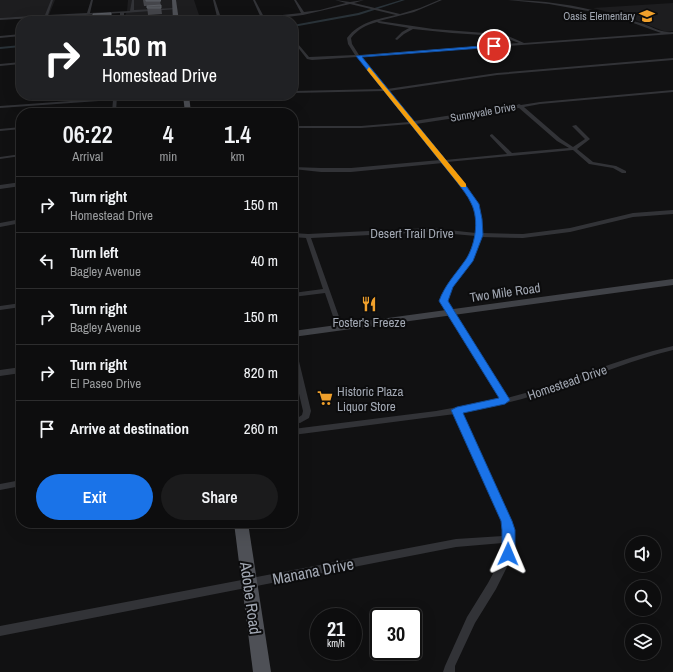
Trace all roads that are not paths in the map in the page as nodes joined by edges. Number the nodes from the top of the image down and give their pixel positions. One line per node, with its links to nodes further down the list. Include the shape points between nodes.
1 (52, 0): 18 (street)
2 (92, 0): 16 (street)
3 (132, 0): 14 (street)
4 (174, 0): 13 (main road)
5 (214, 0): 21 (street)
6 (254, 0): 22 (street)
7 (295, 0): 17 (street)
8 (336, 0): 12 (street)
9 (364, 0): 12 (street)
10 (441, 0): 24 (street)
11 (509, 0): 31 (street, via 595,10)
12 (348, 4): 17 (street); 24 (street)
13 (175, 9): 14 (street); 20 (main road)
14 (132, 11): 15 (street)
15 (122, 12): 16 (street); 19 (street)
16 (88, 14): 18 (street)
17 (304, 14): 23 (street)
18 (46, 16)
19 (122, 16)
20 (176, 16)
21 (219, 16)
22 (262, 16)
23 (288, 16)
24 (400, 16): 27 (street)
25 (16, 18): 26 (street)
26 (0, 19)
27 (377, 22): 28 (street); 37 (street, via 362,27 349,38)
28 (412, 28): 34 (street); 35 (street, via 502,36)
29 (673, 33): 31 (street)
30 (16, 34): 32 (street)
31 (666, 34): 33 (street); 35 (street)
32 (0, 36)
33 (673, 37)
34 (397, 39)
35 (524, 44): 37 (street)
36 (298, 45): 37 (street, via 308,58)
37 (358, 56): 41 (street)
38 (673, 59): 41 (street, via 498,74)
39 (16, 63): 40 (street)
40 (0, 64)
41 (386, 90): 43 (street); 47 (street)
42 (673, 91): 45 (street, Sunnyvale Drive)
43 (298, 92)
44 (84, 100): 46 (street)
45 (519, 105): 47 (street, Sunnyvale Drive); 53 (street)
46 (0, 108)
47 (412, 123): 49 (street, Sunnyvale Drive, via 361,127); 57 (street)
48 (574, 126): 53 (street, via 588,139)
49 (298, 127)
50 (16, 128): 51 (street)
51 (0, 130)
52 (492, 135): 54 (street)
53 (573, 149): 54 (street); 59 (street, via 591,163 614,166)
54 (511, 155): 57 (street)
55 (16, 156): 56 (street)
56 (0, 158)
57 (444, 161): 58 (street, via 341,171); 66 (street, via 469,192 475,204 479,219)
58 (298, 168)
59 (624, 172)
60 (16, 185): 61 (street)
61 (0, 187)
62 (673, 212): 66 (street, Desert Trail Drive, via 611,219 552,233 523,236)
63 (16, 222): 64 (street)
64 (0, 225)
65 (298, 235): 67 (street, Desert Trail Drive)
66 (479, 235): 67 (street, Desert Trail Drive, via 430,230); 73 (street, via 469,261 449,287 444,301)
67 (308, 236): 69 (street)
68 (673, 282): 73 (main road, Two Mile Road)
69 (326, 291): 70 (street); 74 (street)
70 (298, 294)
71 (16, 306): 72 (street)
72 (0, 310)
73 (451, 312): 74 (main road, Two Mile Road); 80 (street)
74 (340, 328): 75 (main road, Two Mile Road)
75 (298, 333)
76 (673, 348): 80 (street, Homestead Drive, via 649,353 527,395)
77 (16, 371): 78 (street)
78 (0, 373)
79 (298, 373): 82 (street, via 307,411 306,416)
80 (505, 400): 81 (street, Homestead Drive)
81 (457, 410): 85 (street, Homestead Drive); 89 (street, via 506,521)
82 (298, 419)
83 (298, 424): 85 (street)
84 (298, 431): 85 (street, Homestead Drive)
85 (302, 431)
86 (16, 484): 87 (street)
87 (0, 486)
88 (242, 528): 90 (main road, Adobe Road)
89 (509, 539): 90 (street, Manana Drive, via 456,543); 93 (street, via 508,554 471,620 450,666)
90 (249, 582): 91 (street, Manana Drive); 92 (main road, Adobe Road)
91 (0, 631)
92 (262, 672)
93 (450, 672)

